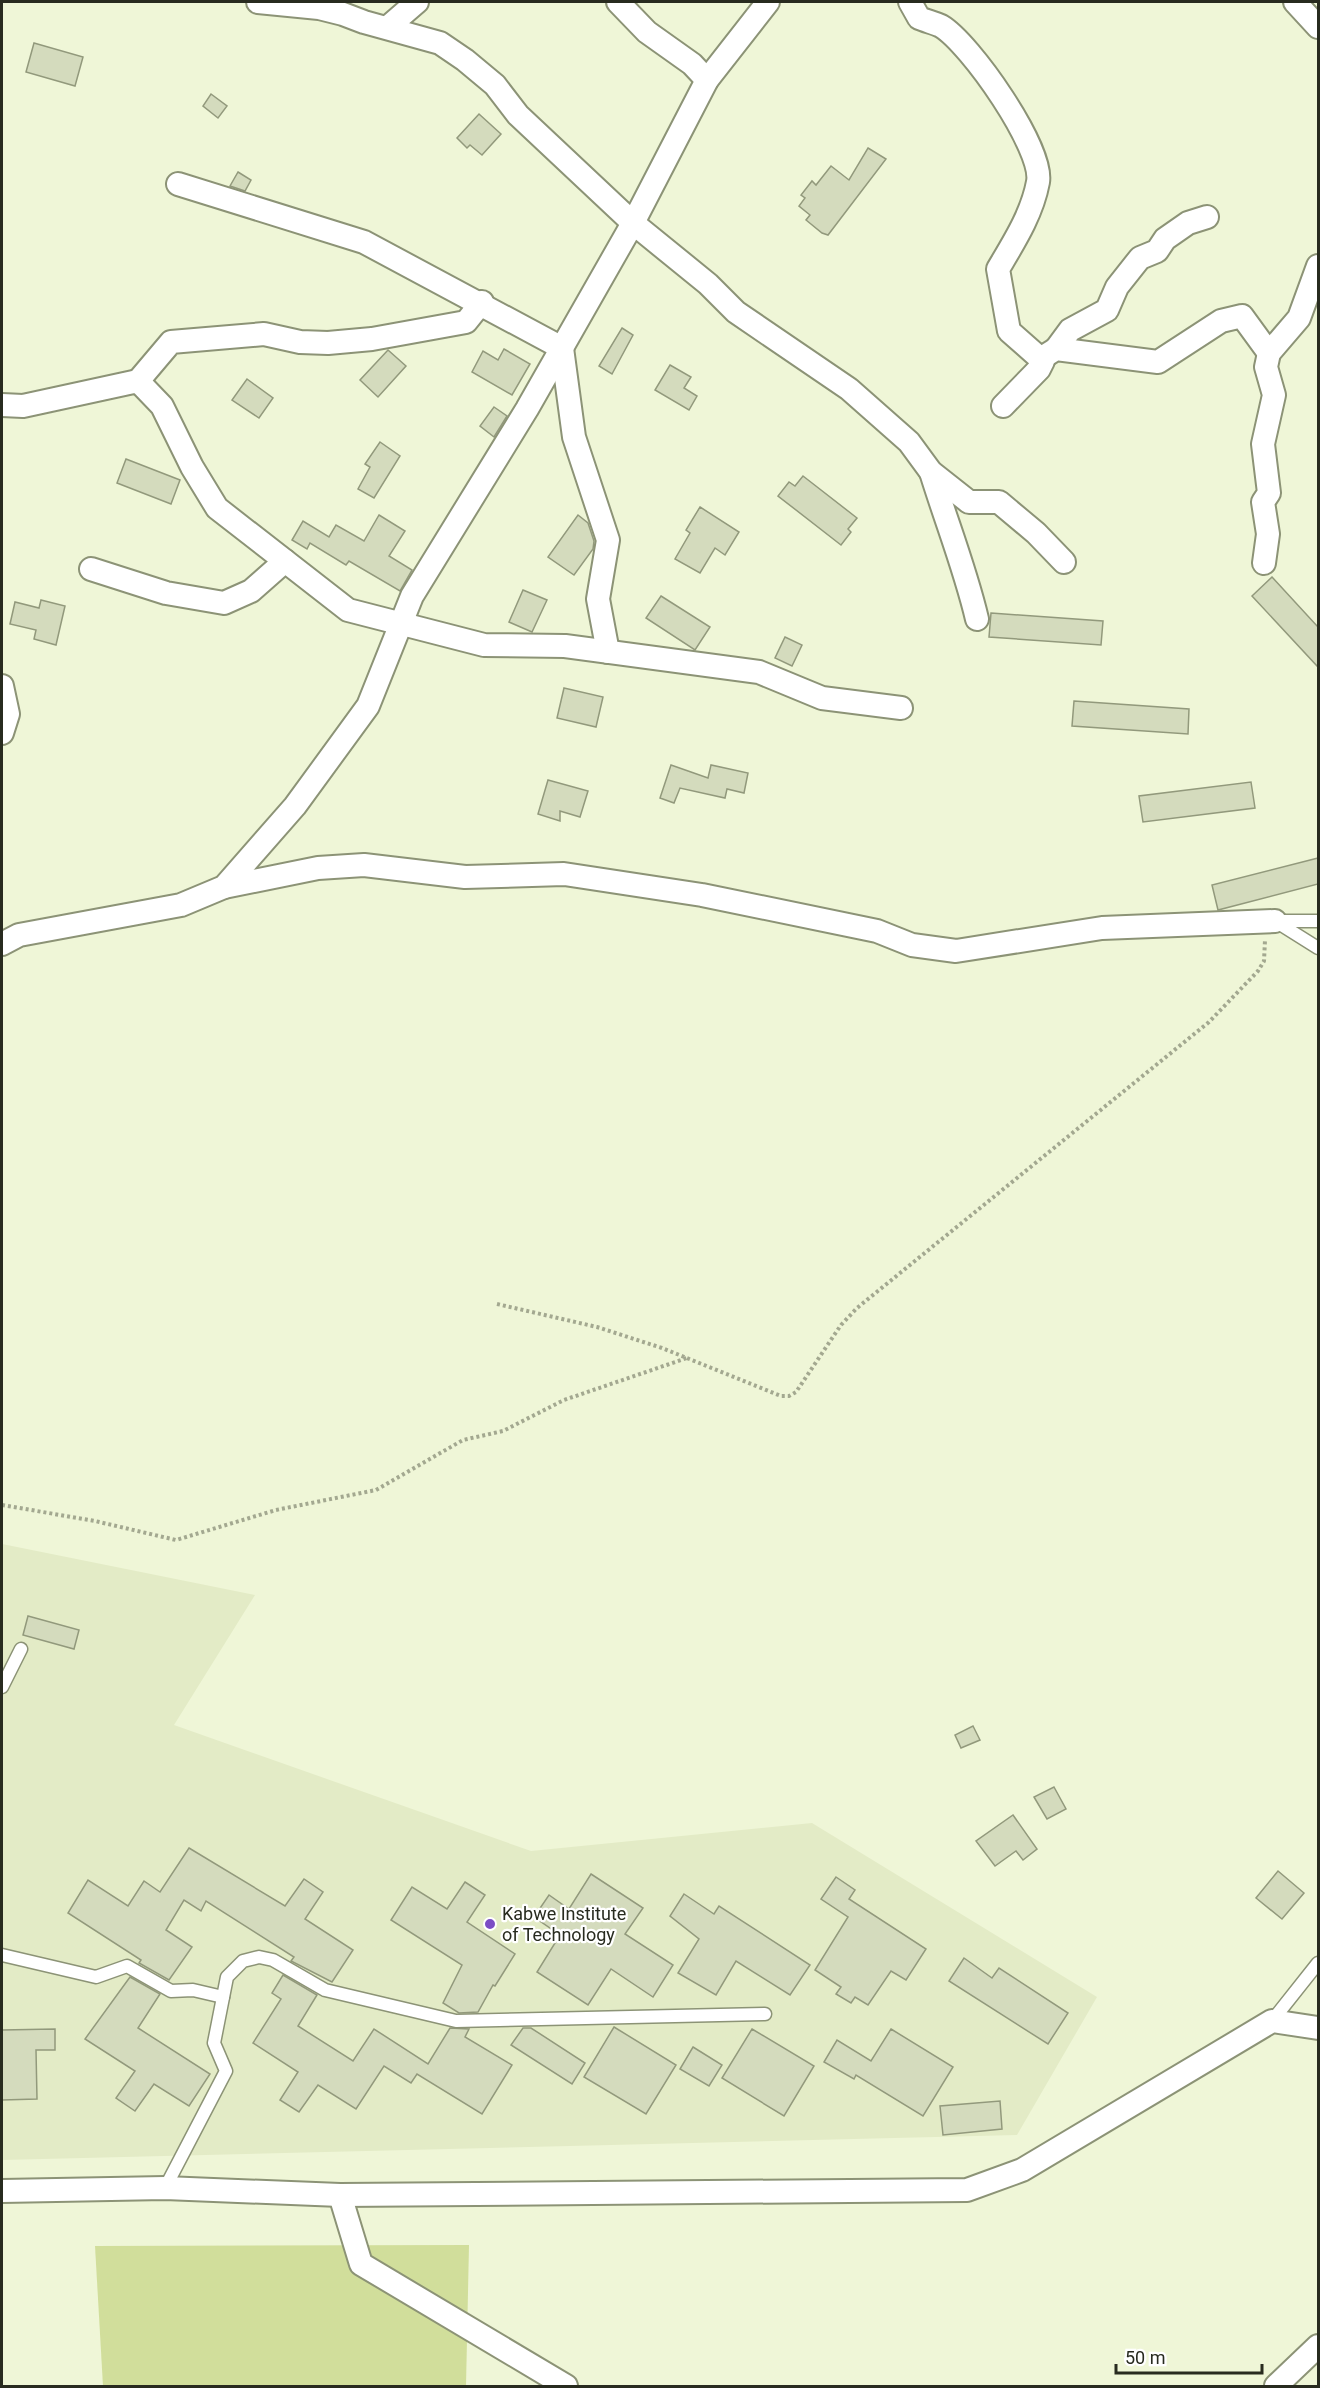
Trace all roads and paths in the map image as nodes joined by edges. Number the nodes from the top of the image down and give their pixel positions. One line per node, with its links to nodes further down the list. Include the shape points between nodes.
1 (258, 2): 7 (street, via 319,8)
2 (417, 2): 7 (street)
3 (618, 2): 9 (street, via 647,32 692,63)
4 (768, 2): 9 (street)
5 (910, 2): 17 (street, via 919,18 941,26 979,67 1003,97 1033,151 1039,180 1024,224 998,269 1009,331)
6 (1295, 2): 8 (street)
7 (388, 27): 12 (street, via 440,43 465,60)
8 (1318, 27)
9 (707, 80): 12 (street)
10 (178, 184): 14 (street, via 364,242)
11 (1207, 217): 17 (street, via 1188,223 1165,239 1157,251 1140,258 1117,287 1107,310 1070,330)
12 (633, 223): 15 (street); 21 (street, via 736,312 849,389 909,442)
13 (1318, 266): 16 (street, via 1299,318)
14 (482, 302): 15 (street); 18 (street, via 466,322 372,339 300,342 264,334 171,342)
15 (562, 348): 27 (street); 28 (street, via 574,437 608,540 598,599)
16 (1269, 353): 17 (street, via 1242,316 1221,321 1158,362); 24 (street, via 1266,367 1274,395 1263,444 1269,493 1263,502 1268,534)
17 (1048, 354): 20 (street, via 1039,369)
18 (138, 381): 19 (street, via 22,406); 22 (street, via 162,406 217,508)
19 (2, 405)
20 (1003, 406)
21 (931, 472): 23 (street, via 969,502 999,502); 26 (street, via 966,572)
22 (285, 561): 25 (street, via 251,591 224,603 166,593); 27 (street, via 348,610)
23 (1064, 562)
24 (1264, 563)
25 (91, 569)
26 (977, 619)
27 (400, 622): 28 (street, via 484,645 565,646); 32 (street, via 368,706 295,806)
28 (608, 652): 30 (street, via 759,672 822,698)
29 (2, 686): 31 (street, via 8,714)
30 (902, 708)
31 (2, 733)
32 (224, 887): 34 (street, via 318,867 364,865 465,877 564,874 702,895 877,931 912,945 956,951 1102,928); 35 (street, via 180,905 19,935)
33 (1315, 919): 34 (lane)
34 (1270, 922): 36 (lane); 38 (path, via 1264,961 1209,1022 857,1308 841,1324 795,1392 781,1396)
35 (2, 944)
36 (1318, 948)
37 (497, 1304): 38 (path, via 597,1327)
38 (687, 1358): 39 (path, via 564,1400 503,1431 463,1440 376,1490 276,1510 176,1540)
39 (2, 1505)
40 (21, 1649): 41 (lane)
41 (2, 1687)
42 (2, 1955): 44 (lane, via 96,1977 127,1966 171,1991 193,1990)
43 (1318, 1963): 46 (lane)
44 (223, 1997): 45 (lane, via 227,1977 243,1961 259,1957 273,1960 325,1990 456,2021); 48 (lane, via 214,2043 226,2071)
45 (765, 2014)
46 (1272, 2020): 47 (street); 50 (street, via 1022,2170 967,2190)
47 (1318, 2028)
48 (165, 2188): 49 (street); 50 (street)
49 (2, 2191)
50 (340, 2195): 52 (street, via 361,2264)
51 (1318, 2346): 53 (street)
52 (566, 2386)
53 (1276, 2386)

